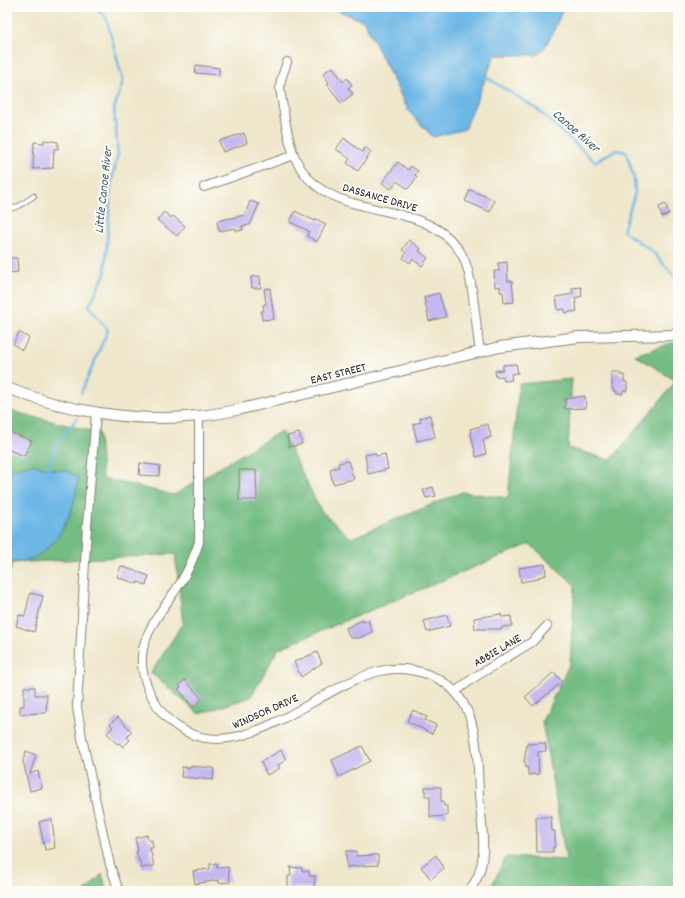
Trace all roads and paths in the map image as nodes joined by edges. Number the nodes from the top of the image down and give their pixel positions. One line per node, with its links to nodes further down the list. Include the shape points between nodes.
1 (287, 62): 2 (street, DASSANCE DRIVE, via 280,90)
2 (294, 155): 3 (street); 7 (street, DASSANCE DRIVE, via 307,176 327,192 348,202 425,222 452,241 468,268)
3 (204, 187)
4 (34, 196): 5 (lane)
5 (7, 210)
6 (678, 335): 7 (street, EAST STREET, via 579,337 535,341)
7 (480, 351): 10 (street, EAST STREET, via 241,410)
8 (7, 388): 9 (street, EAST STREET)
9 (96, 413): 10 (street, EAST STREET, via 145,418); 13 (street, via 77,707 110,865)
10 (199, 416): 12 (street, WINDSOR DRIVE, via 199,542 188,570 150,630 142,655 152,697 166,716 175,725 195,737 227,739 263,727 379,671 400,668 436,677)
11 (547, 626): 12 (street, ABBIE LANE, via 532,642 475,676)
12 (456, 692): 14 (street, WINDSOR DRIVE, via 463,701 473,727 483,838 480,871)
13 (119, 891)
14 (468, 891)

